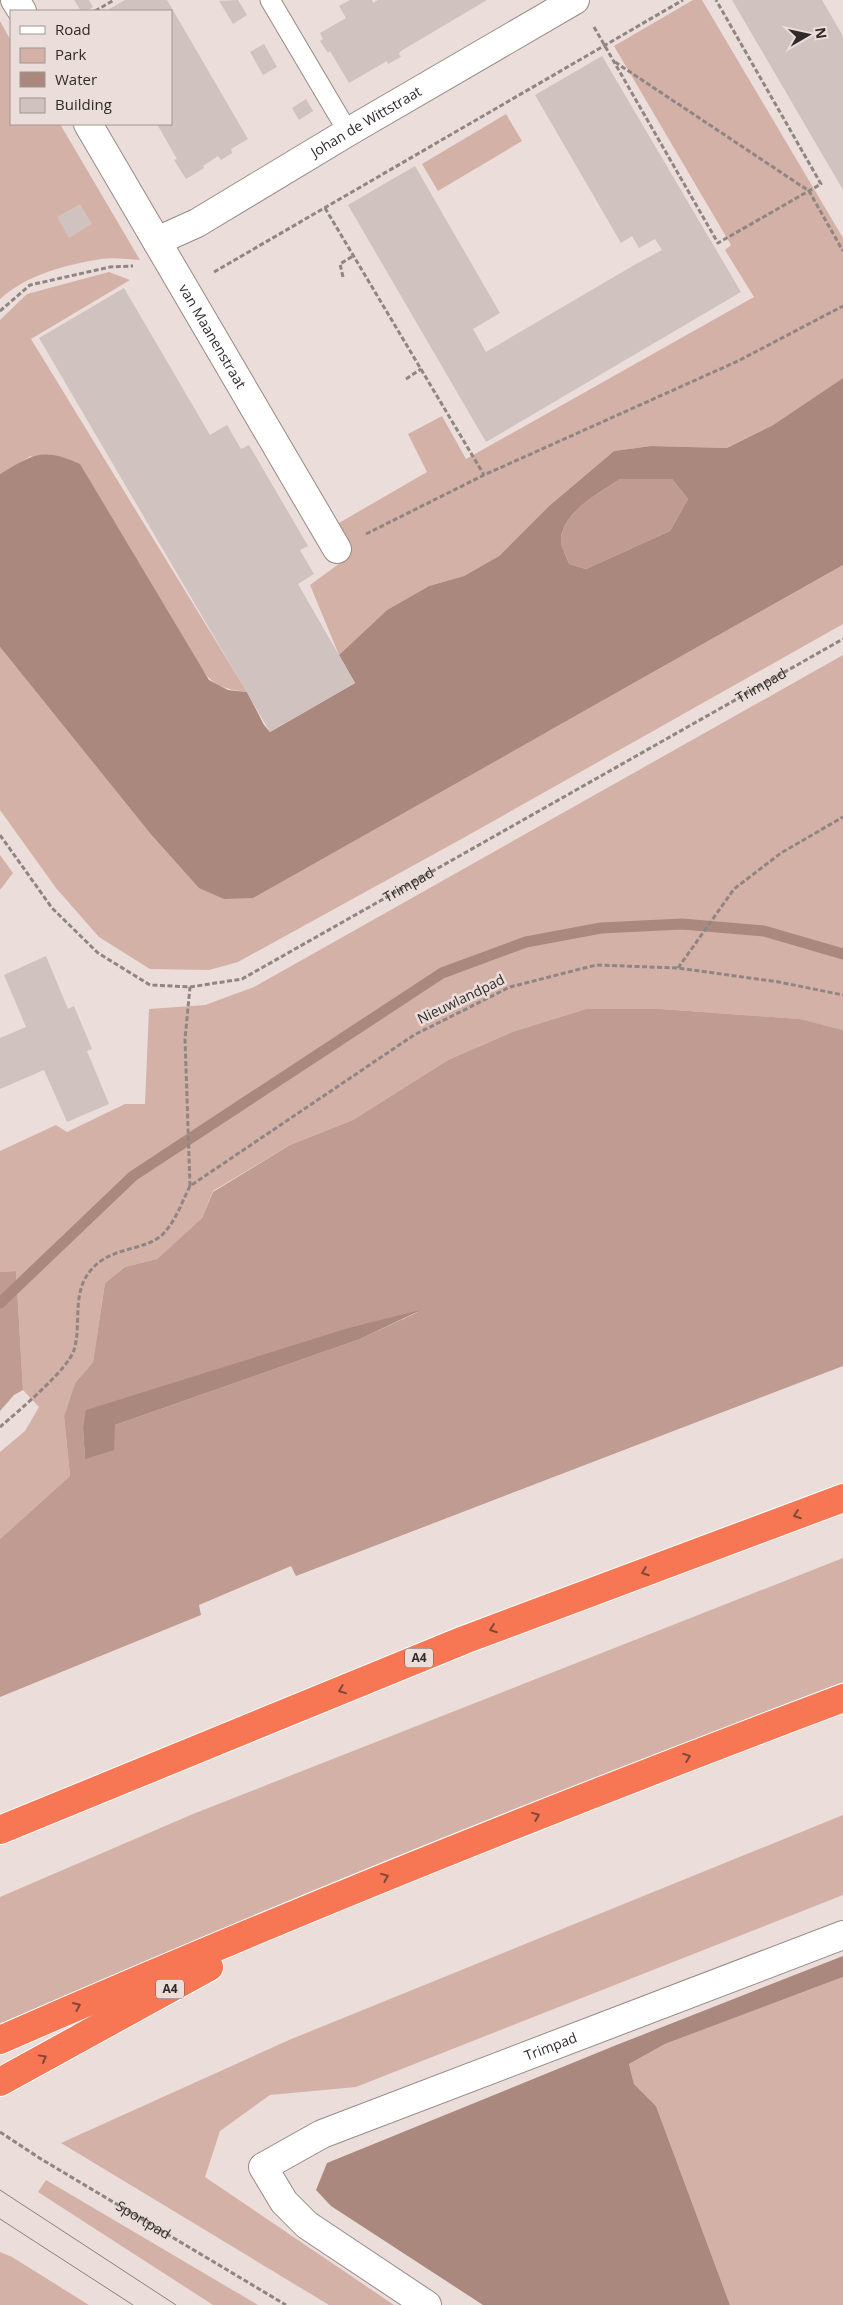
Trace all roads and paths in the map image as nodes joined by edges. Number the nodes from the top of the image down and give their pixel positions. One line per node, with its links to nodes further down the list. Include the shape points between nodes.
1 (114, 0): 6 (path)
2 (270, 0): 11 (lane)
3 (575, 0): 11 (street, Johan de Wittstraat)
4 (683, 0): 8 (path)
5 (716, 0): 12 (path, via 821,184)
6 (97, 10)
7 (592, 22): 8 (path)
8 (605, 44): 9 (path); 13 (path)
9 (615, 62): 12 (path); 12 (path, via 718,243)
10 (89, 125): 14 (street, van Maanenstraat)
11 (348, 132): 14 (street, Johan de Wittstraat, via 197,223)
12 (809, 191): 15 (path)
13 (325, 208): 16 (path); 18 (path)
14 (157, 241): 18 (street, van Maanenstraat); 20 (path, via 146,266 110,267 30,285)
15 (843, 251)
16 (354, 256): 17 (path, via 340,264); 21 (path)
17 (343, 277)
18 (185, 289): 24 (street, van Maanenstraat)
19 (843, 306): 23 (path, via 738,361)
20 (0, 311)
21 (421, 369): 22 (path); 23 (path)
22 (406, 379)
23 (484, 475): 24 (path)
24 (337, 549)
25 (843, 639): 29 (path, Trimpad, via 242,979)
26 (843, 817): 28 (path, via 781,853 734,889)
27 (0, 835): 29 (path, Trimpad, via 52,908 98,953 150,985)
28 (678, 968): 30 (path, Nieuwlandpad); 31 (path, Nieuwlandpad, via 596,965 510,987 414,1035)
29 (190, 987): 31 (path, via 185,1040)
30 (843, 995)
31 (190, 1186): 32 (path, via 163,1234 110,1254 89,1272 79,1292 74,1350 67,1364)
32 (0, 1427)
33 (843, 1498): 35 (highway, A4, one-way to 35, via 464,1640)
34 (843, 1698): 36 (highway, A4, one-way to 34, via 634,1777)
35 (0, 1830)
36 (340, 1895): 38 (highway, A4, one-way to 36); 39 (highway, A4, one-way to 36)
37 (843, 1935): 42 (street, Trimpad, via 322,2134 263,2167 284,2202 307,2225)
38 (0, 2040)
39 (0, 2082)
40 (0, 2132): 41 (path, Sportpad)
41 (286, 2305)
42 (427, 2305)

